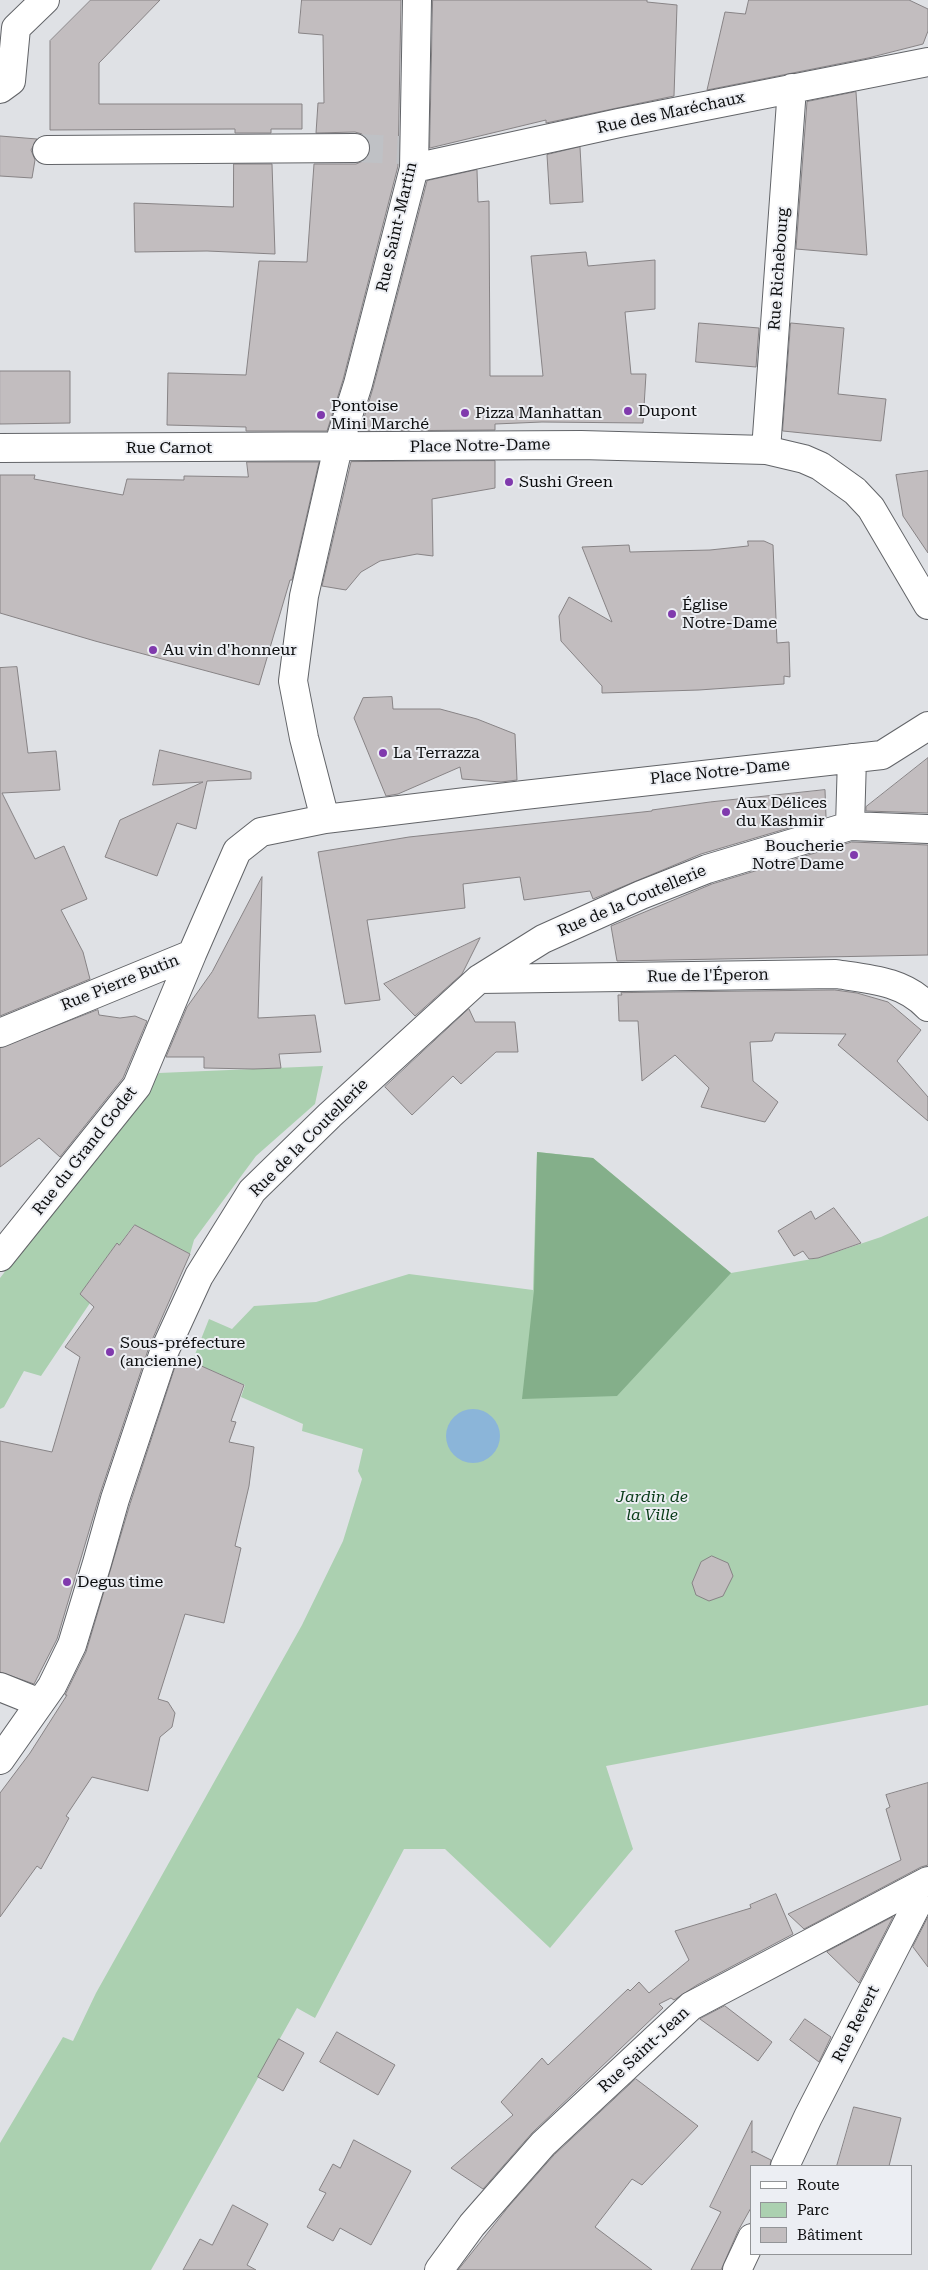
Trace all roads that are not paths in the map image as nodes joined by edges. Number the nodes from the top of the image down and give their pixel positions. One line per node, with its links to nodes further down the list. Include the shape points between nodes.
1 (45, 0): 5 (street, via 16,28 11,81)
2 (417, 0): 8 (street, Rue Saint-Martin)
3 (928, 62): 4 (street, Rue des Maréchaux)
4 (792, 88): 8 (street, Rue des Maréchaux, via 618,123); 11 (street, Rue Richebourg)
5 (0, 89)
6 (355, 148): 7 (street)
7 (47, 150)
8 (410, 156): 9 (street, Rue Saint-Martin, via 358,384)
9 (338, 447): 10 (street, Rue Carnot); 11 (street, Place Notre-Dame, via 581,445); 15 (street, via 304,596 293,681)
10 (0, 448)
11 (766, 450): 12 (street, Place Notre-Dame, via 820,466 855,491 871,508)
12 (928, 605)
13 (928, 726): 14 (street, Place Notre-Dame, via 882,755)
14 (852, 758): 15 (street, Place Notre-Dame); 16 (street)
15 (325, 819): 18 (street, Place Notre-Dame, via 262,832)
16 (850, 826): 17 (street, Rue de la Coutellerie); 20 (street, Rue de la Coutellerie, via 707,869 641,895 543,939)
17 (928, 829)
18 (237, 851): 19 (street, Rue Pierre Butin)
19 (192, 954): 22 (street, Rue Pierre Butin); 23 (street, Rue du Grand Godet, via 137,1086)
20 (479, 979): 21 (street, Rue de l'Éperon, via 836,974 904,988); 25 (street, Rue de la Coutellerie, via 252,1191 199,1276 161,1361 115,1499 72,1645)
21 (928, 1007)
22 (0, 1032)
23 (0, 1257)
24 (0, 1687): 25 (street)
25 (40, 1703): 26 (street, Rue de la Coutellerie)
26 (0, 1760)
27 (928, 1882): 28 (street, Rue Revert); 30 (street, Rue Saint-Jean, via 691,2006 543,2144 472,2225)
28 (785, 2165)
29 (750, 2242): 31 (street)
30 (438, 2270)
31 (737, 2270)

